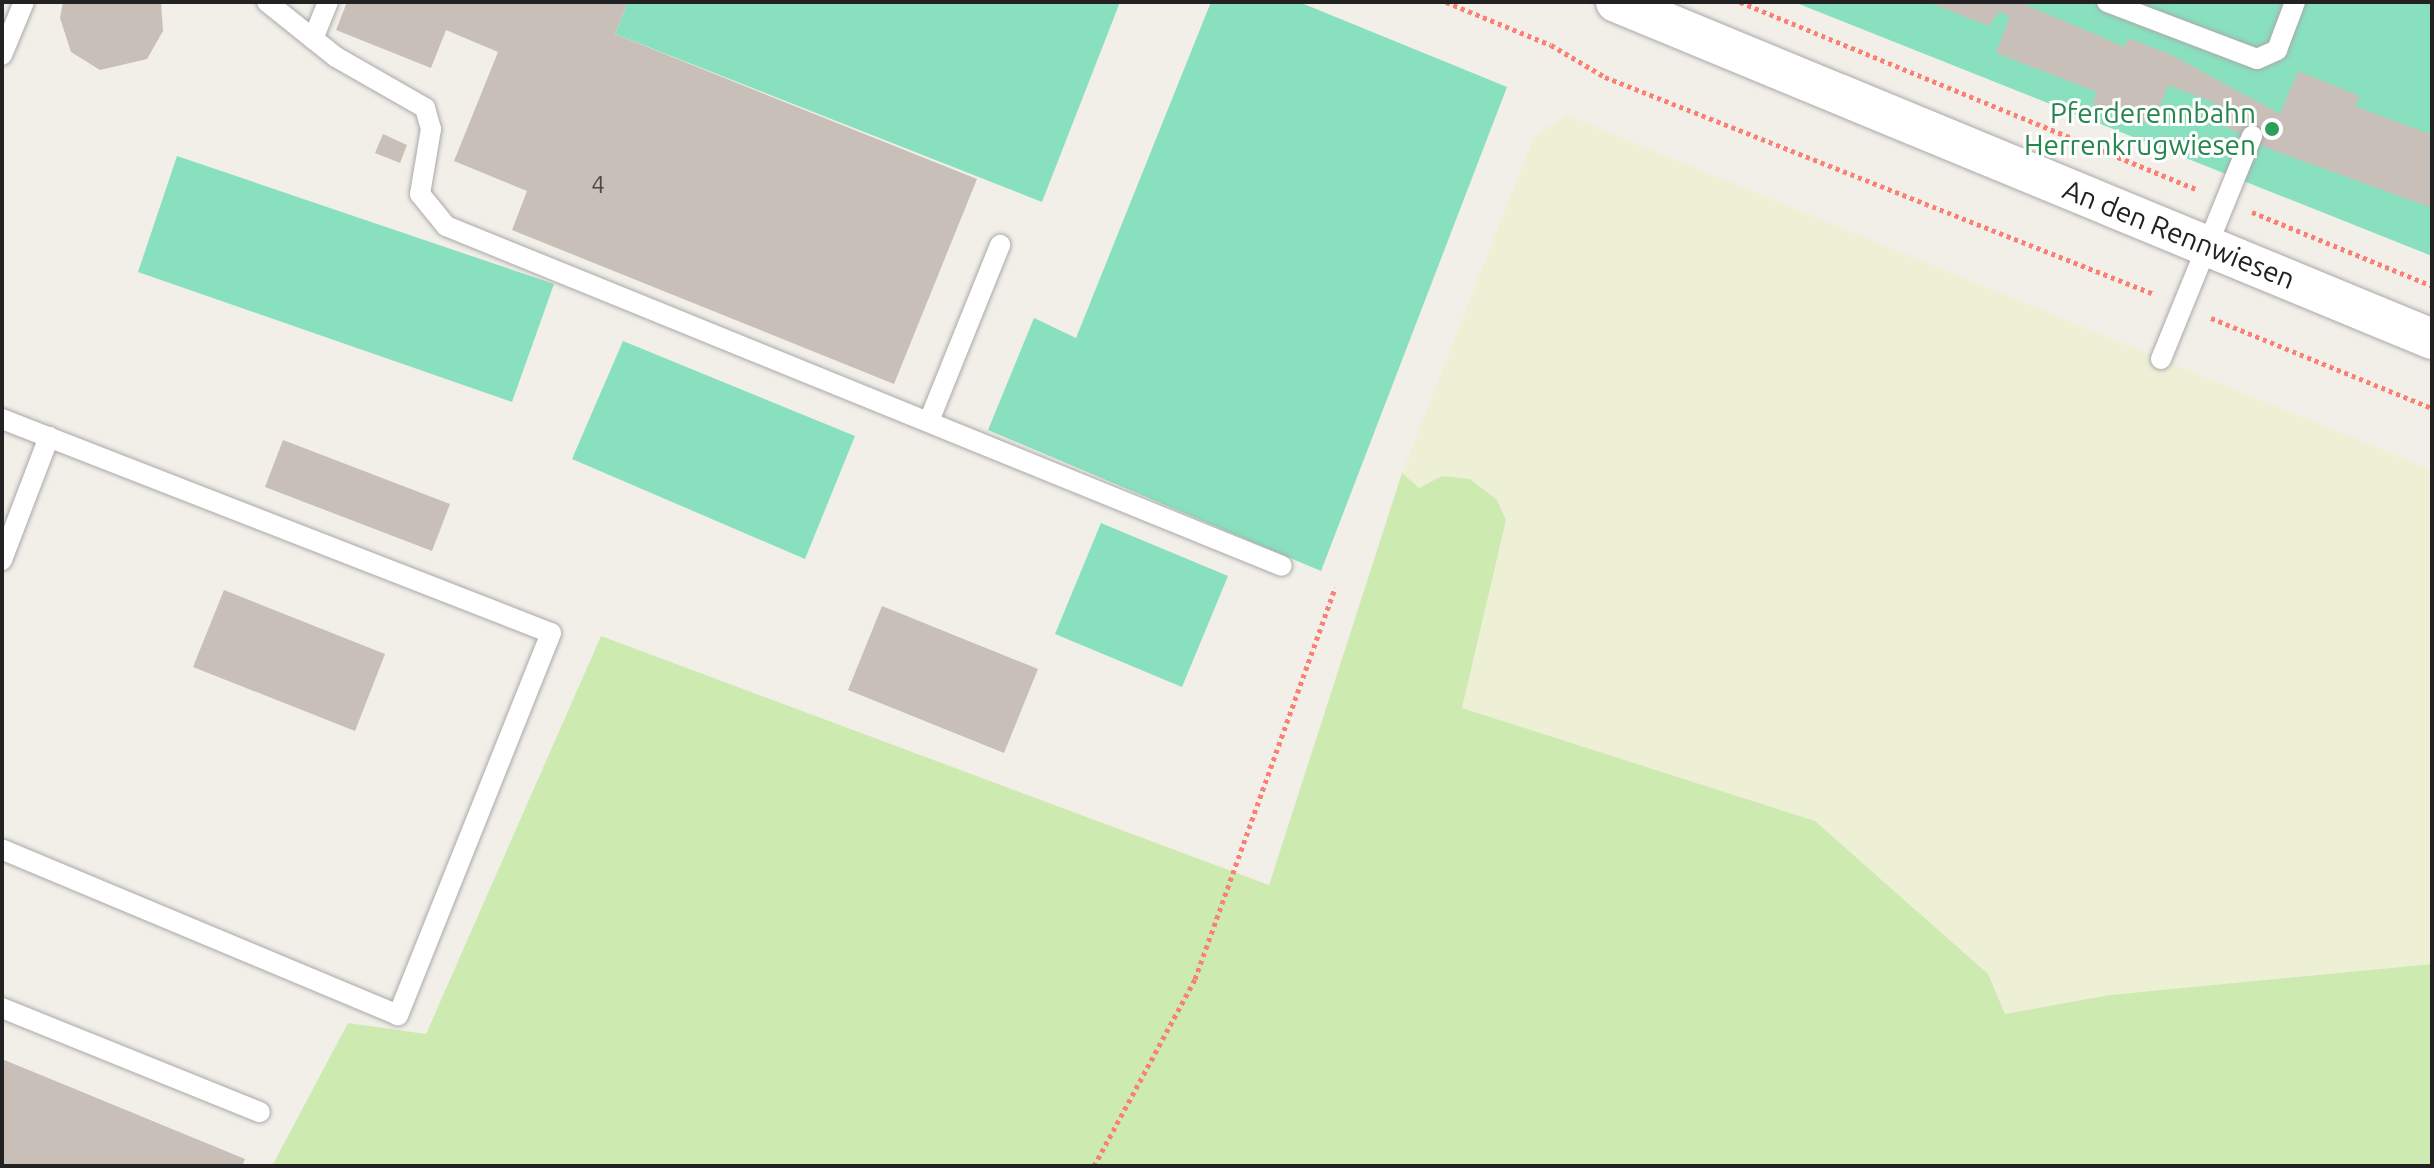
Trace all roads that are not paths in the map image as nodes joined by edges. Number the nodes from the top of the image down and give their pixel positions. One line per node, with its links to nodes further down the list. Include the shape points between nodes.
1 (24, 2): 8 (lane)
2 (267, 2): 7 (lane)
3 (328, 2): 7 (lane)
4 (1616, 2): 11 (street, An den Rennwiesen)
5 (2107, 2): 6 (lane, via 2257,59 2277,50)
6 (2295, 2)
7 (313, 39): 15 (lane, via 425,108 431,129 420,194 446,226)
8 (2, 55)
9 (2252, 136): 11 (lane)
10 (1000, 245): 15 (lane)
11 (2209, 247): 12 (street, An den Rennwiesen); 13 (lane)
12 (2432, 339)
13 (2161, 359)
14 (2, 419): 16 (lane)
15 (929, 421): 18 (lane)
16 (49, 437): 17 (lane); 19 (lane, via 551,633 398,1015)
17 (2, 560)
18 (1282, 566)
19 (2, 849)
20 (2, 1008): 21 (lane)
21 (260, 1112)

